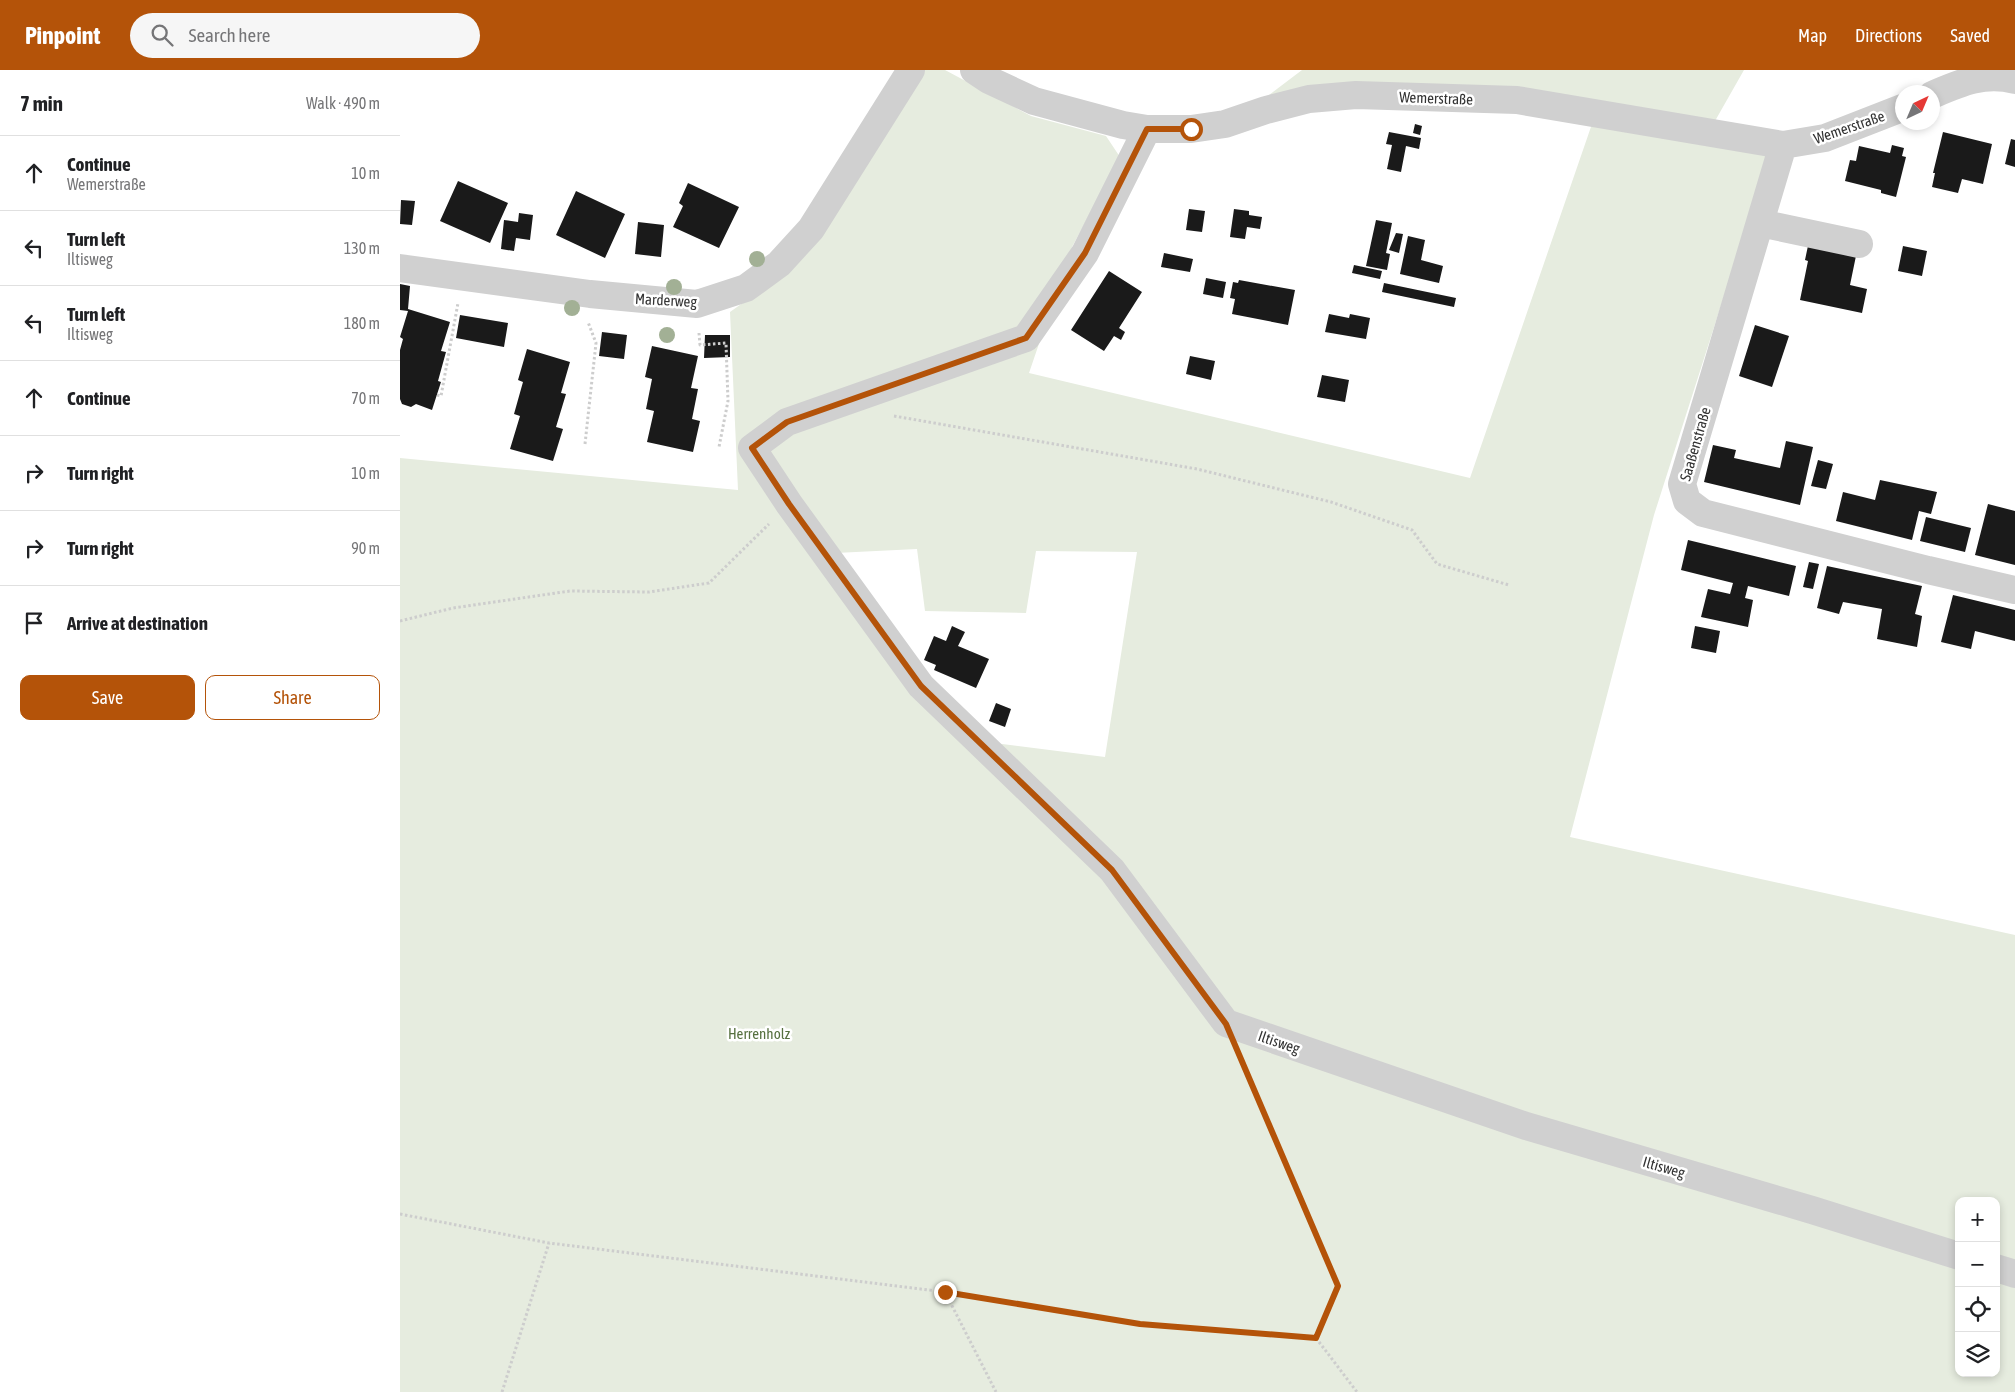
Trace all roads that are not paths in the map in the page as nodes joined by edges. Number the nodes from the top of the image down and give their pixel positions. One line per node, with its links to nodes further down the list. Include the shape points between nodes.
1 (911, 70): 10 (street, Marderweg, via 811,229 778,264 746,288 697,304 590,294)
2 (974, 70): 6 (street, Wemerstraße, via 1034,101 1123,126)
3 (2015, 80): 4 (street, via 2003,77 1969,79)
4 (1940, 92)
5 (1895, 111): 7 (street, Wemerstraße, via 1825,138)
6 (1147, 129): 7 (street, Wemerstraße, via 1191,129 1225,124 1308,99 1356,96 1517,100); 12 (street, Iltisweg, via 1085,253 1026,338 787,422 752,448 789,504 921,686 1112,870 1226,1024 1526,1126)
7 (1783, 145): 8 (street, Saaßenstraße)
8 (1760, 223): 9 (street); 11 (street, Saaßenstraße, via 1682,484 1687,501 1703,513)
9 (1859, 244)
10 (400, 268)
11 (2015, 590)
12 (1955, 1255)
13 (2000, 1269): 14 (street)
14 (2015, 1274)

